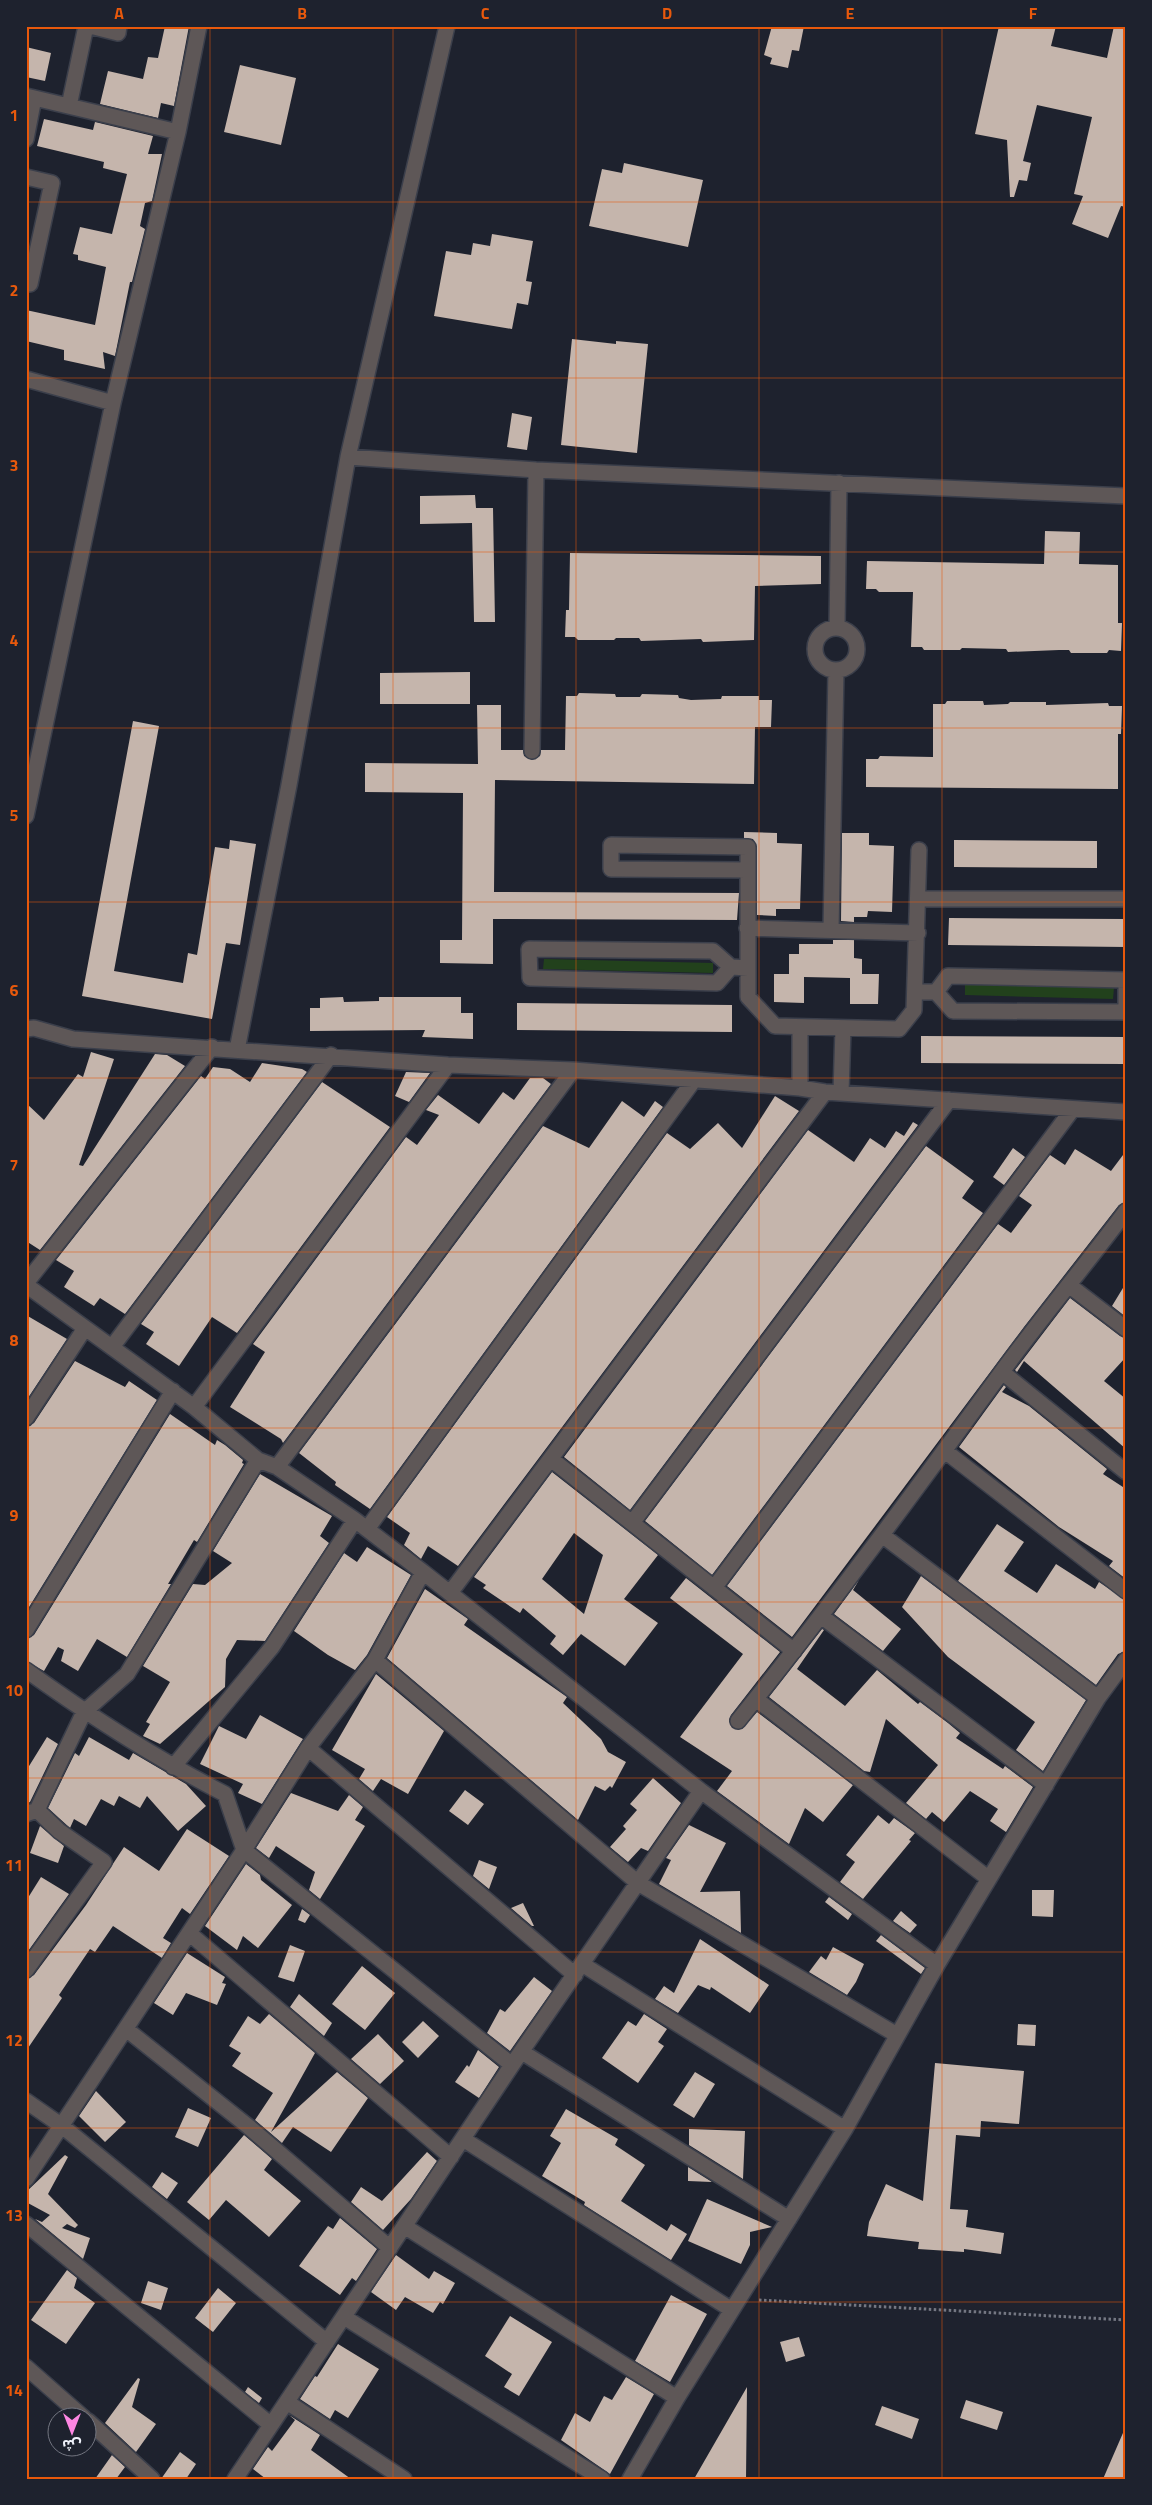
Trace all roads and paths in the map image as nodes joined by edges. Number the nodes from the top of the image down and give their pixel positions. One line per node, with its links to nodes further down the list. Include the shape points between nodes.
1 (88, 26): 2 (street, via 118,33); 6 (street)
2 (119, 26)
3 (199, 26): 7 (street)
4 (447, 26): 13 (street)
5 (30, 97): 6 (street); 8 (street)
6 (69, 106): 7 (street)
7 (178, 132): 12 (street)
8 (26, 139)
9 (26, 177): 10 (street, via 52,183 30,284)
10 (26, 284)
11 (26, 379): 12 (street)
12 (113, 403): 20 (street)
13 (348, 458): 14 (street); 36 (street)
14 (536, 470): 15 (street); 19 (street)
15 (839, 483): 16 (street); 17 (street)
16 (1126, 496)
17 (837, 628): 18 (street, via 854,637 858,650 854,662); 18 (street, via 820,635 815,653 827,668)
18 (836, 670): 26 (street)
19 (532, 751)
20 (26, 816)
21 (919, 850): 23 (street)
22 (748, 870): 22 (street, via 612,868 611,845 748,847); 25 (street)
23 (918, 898): 24 (street); 27 (street)
24 (1126, 899)
25 (747, 928): 26 (street); 29 (street)
26 (831, 930): 27 (street)
27 (918, 933): 30 (street)
28 (731, 968): 28 (street, via 717,983 530,978 529,949 713,951); 29 (street)
29 (748, 968): 32 (street, via 748,997 775,1026)
30 (915, 992): 31 (street); 33 (street, via 914,1010 898,1029)
31 (936, 992): 31 (street, via 953,1011 1126,1012 1126,980 948,976)
32 (800, 1027): 33 (street); 41 (street)
33 (843, 1028): 43 (street)
34 (29, 1032): 35 (street)
35 (212, 1047): 36 (street); 48 (street)
36 (238, 1050): 37 (street)
37 (331, 1055): 38 (street); 52 (street)
38 (448, 1064): 39 (street); 55 (street)
39 (573, 1070): 40 (street); 60 (street)
40 (694, 1080): 41 (street); 63 (street)
41 (800, 1088): 42 (street)
42 (825, 1092): 43 (street); 58 (street)
43 (841, 1093): 44 (street)
44 (949, 1100): 45 (street); 62 (street)
45 (1072, 1110): 46 (street); 66 (street)
46 (1126, 1112)
47 (1126, 1211): 49 (street)
48 (26, 1284): 50 (street)
49 (1070, 1286): 51 (street); 53 (street)
50 (85, 1328): 52 (street); 56 (street)
51 (1126, 1329)
52 (112, 1347): 54 (street)
53 (1002, 1372): 57 (street); 61 (street)
54 (173, 1391): 55 (street); 70 (street)
55 (194, 1407): 59 (street)
56 (26, 1418)
57 (945, 1452): 64 (street); 67 (street)
58 (551, 1459): 62 (street); 68 (street)
59 (258, 1460): 60 (street); 77 (street, via 127,1674)
60 (277, 1467): 63 (street)
61 (1126, 1472)
62 (632, 1523): 66 (street)
63 (361, 1524): 65 (street); 80 (street, via 272,1647)
64 (882, 1535): 69 (street); 75 (street)
65 (423, 1572): 68 (street); 72 (street)
66 (714, 1588): 71 (street)
67 (1126, 1591)
68 (450, 1593): 82 (street)
69 (821, 1616): 71 (street); 81 (street)
70 (26, 1630)
71 (794, 1651): 76 (street)
72 (375, 1660): 79 (street); 86 (street)
73 (1126, 1660): 75 (street)
74 (26, 1670): 77 (street)
75 (1098, 1698): 81 (street)
76 (756, 1699): 78 (street); 85 (street)
77 (84, 1712): 80 (street); 83 (street)
78 (738, 1721)
79 (308, 1748): 84 (street); 90 (street)
80 (174, 1767): 84 (street, via 225,1794)
81 (1046, 1785): 85 (street)
82 (701, 1791): 86 (street); 88 (street)
83 (32, 1812): 89 (street, via 104,1862)
84 (244, 1850): 87 (street); 94 (street)
85 (989, 1879): 88 (street)
86 (638, 1884): 90 (street); 92 (street)
87 (189, 1933): 91 (street); 99 (street)
88 (937, 1965): 92 (street)
89 (26, 1970)
90 (578, 1970): 93 (street); 97 (street)
91 (126, 2029): 96 (street); 104 (street)
92 (897, 2035): 97 (street)
93 (522, 2052): 94 (street); 101 (street)
94 (512, 2065): 98 (street)
95 (26, 2101): 96 (street)
96 (62, 2126): 100 (street); 108 (street)
97 (845, 2129): 101 (street)
98 (463, 2139): 99 (street); 105 (street)
99 (451, 2157): 103 (street)
100 (26, 2179)
101 (789, 2219): 105 (street)
102 (26, 2224): 113 (street)
103 (404, 2226): 104 (street); 110 (street)
104 (390, 2248): 106 (street)
105 (736, 2304): 107 (path); 110 (street)
106 (344, 2317): 108 (street); 118 (street)
107 (1126, 2320)
108 (327, 2342): 111 (street)
109 (26, 2367): 112 (street)
110 (677, 2398): 119 (street)
111 (287, 2402): 113 (street); 117 (street)
112 (73, 2408)
113 (271, 2425): 116 (street)
114 (98, 2430): 115 (street)
115 (152, 2479)
116 (236, 2479)
117 (404, 2479)
118 (602, 2479)
119 (630, 2479)

